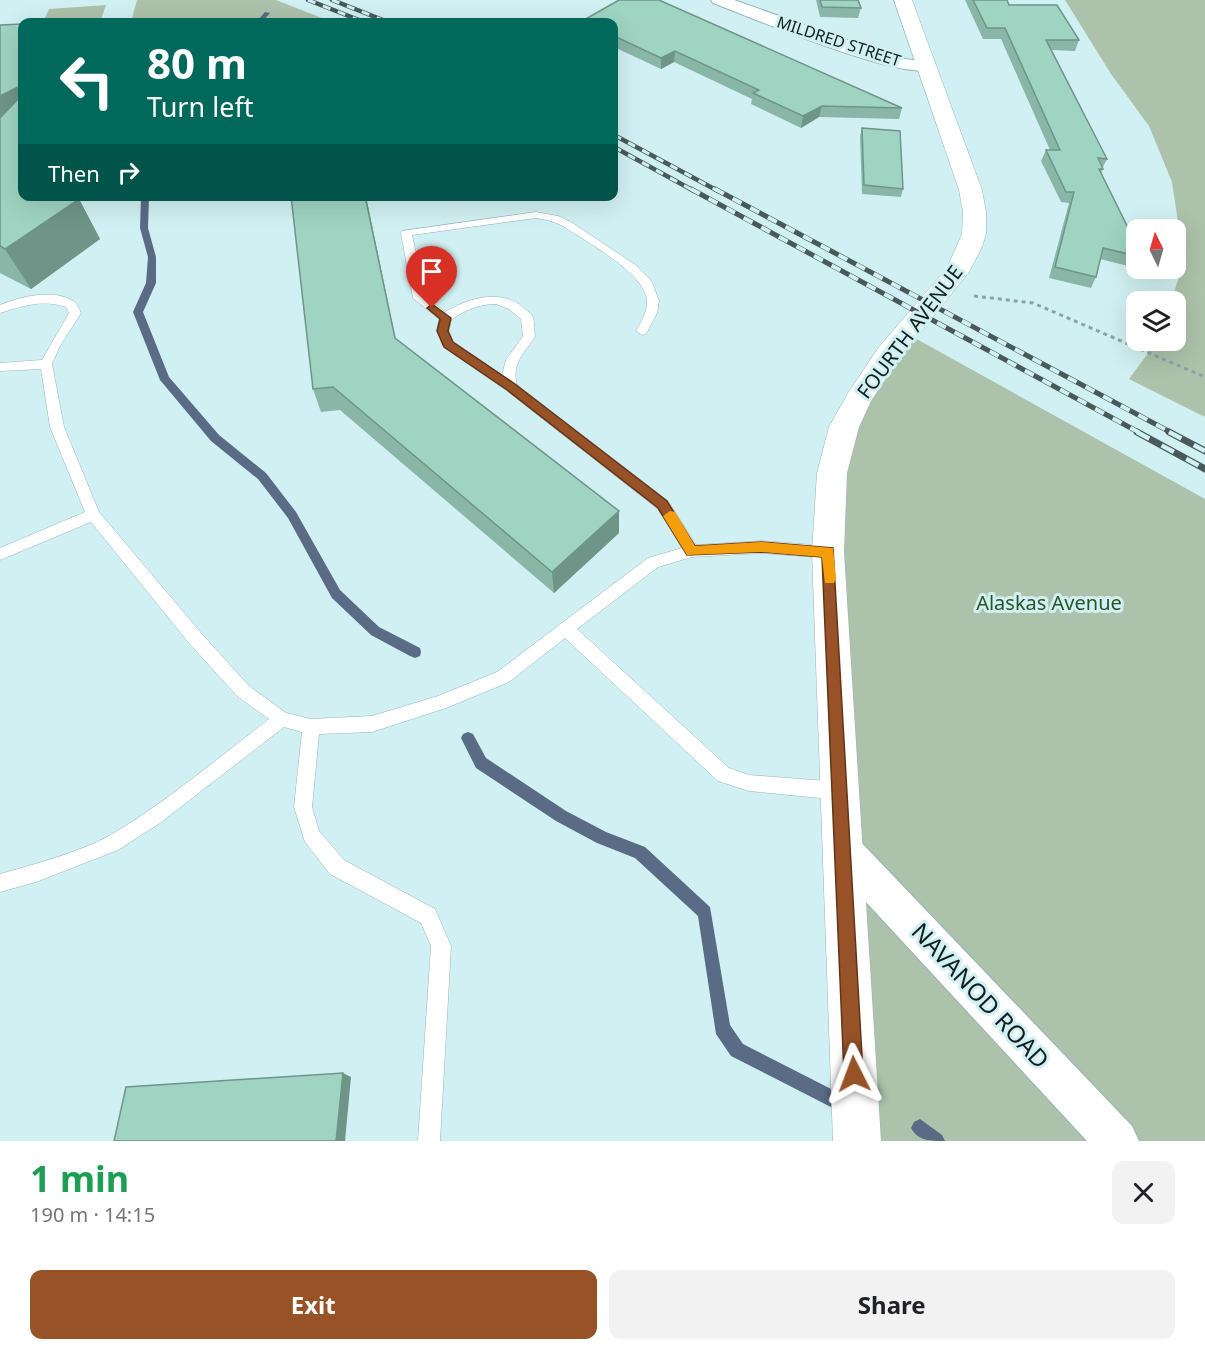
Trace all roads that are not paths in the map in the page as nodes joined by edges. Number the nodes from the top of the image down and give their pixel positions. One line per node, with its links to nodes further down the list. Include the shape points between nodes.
1 (719, 0): 3 (street, MILDRED STREET, via 875,56)
2 (903, 0): 3 (street, FOURTH AVENUE)
3 (926, 66): 12 (street, FOURTH AVENUE, via 973,201 973,236 959,271 869,382 845,426 832,465)
4 (0, 309): 7 (lane, via 36,299 55,298 70,304 75,313)
5 (445, 318): 6 (lane, via 419,297 406,232 536,215 567,224 633,269 648,285 653,301); 9 (lane, via 443,331 448,344); 9 (lane, via 472,303 491,301 511,304 528,318 529,337 513,356 507,375)
6 (642, 331)
7 (46, 364): 8 (lane); 10 (lane, via 57,427)
8 (0, 367)
9 (511, 387): 11 (lane, via 663,505)
10 (93, 515): 13 (lane); 15 (lane, via 243,691)
11 (692, 551): 12 (lane, via 761,547); 14 (lane, via 653,562)
12 (828, 552): 17 (street, FOURTH AVENUE)
13 (0, 554)
14 (566, 629): 16 (lane, via 503,677 440,703 372,724); 17 (lane, via 724,775 749,783)
15 (282, 719): 16 (lane); 19 (lane, via 154,817 112,843)
16 (311, 727): 20 (lane, via 303,807 311,836 337,867 428,916 441,946)
17 (840, 790): 18 (street, FOURTH AVENUE)
18 (843, 850): 21 (street, FOURTH AVENUE); 22 (street, NAVANOD ROAD)
19 (0, 883)
20 (429, 1141)
21 (857, 1141)
22 (1117, 1141)

